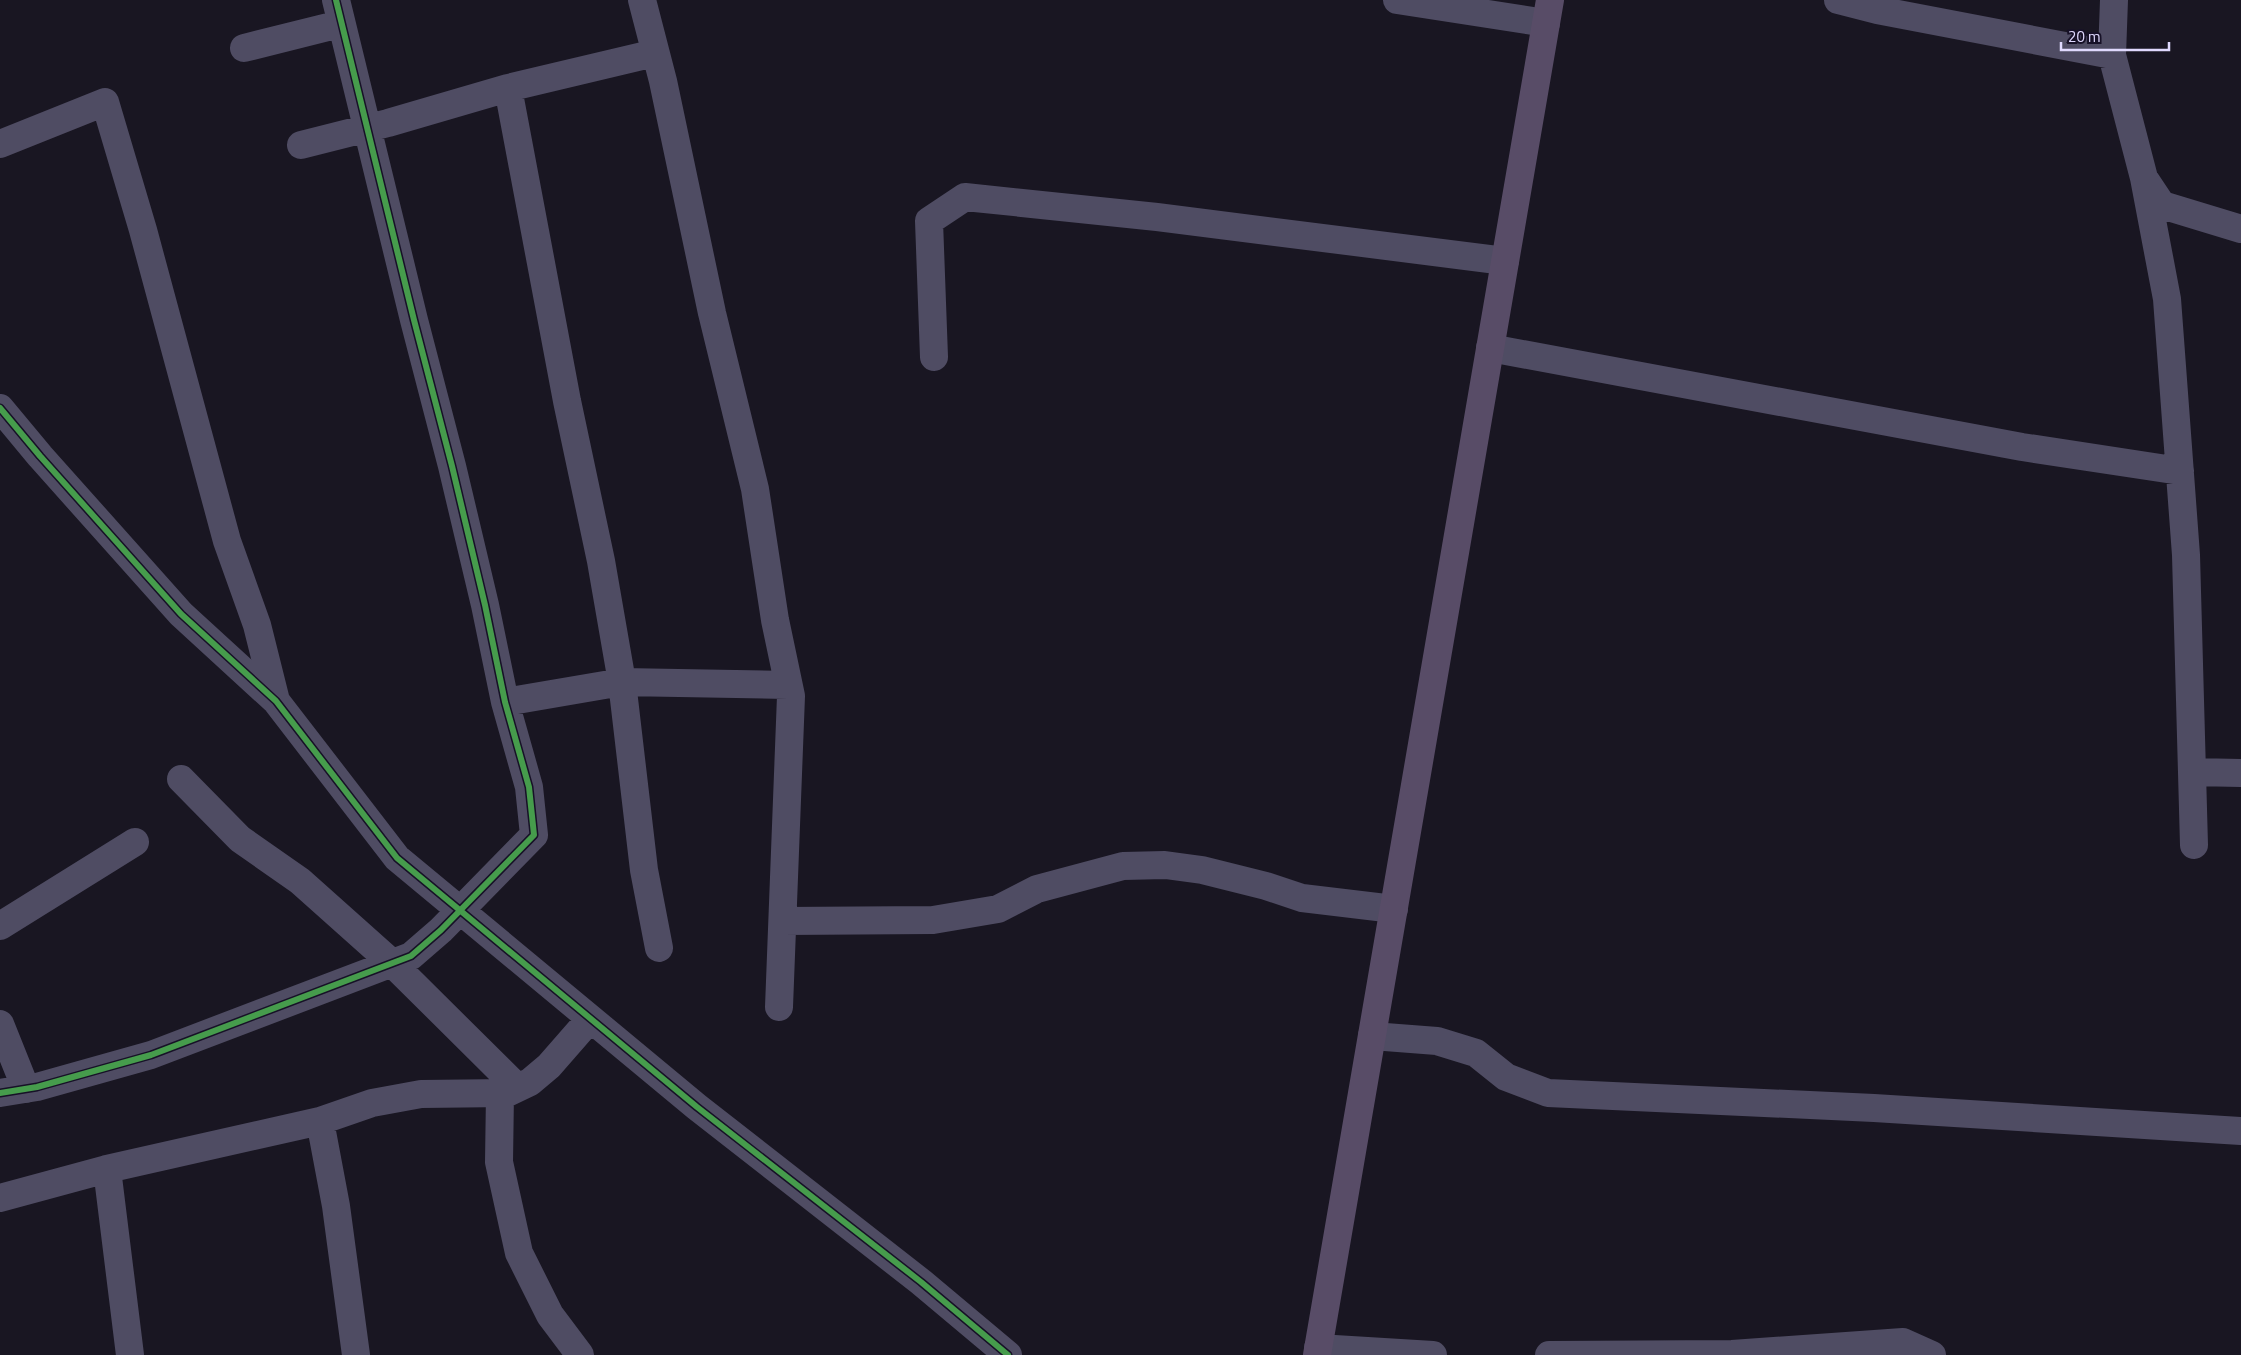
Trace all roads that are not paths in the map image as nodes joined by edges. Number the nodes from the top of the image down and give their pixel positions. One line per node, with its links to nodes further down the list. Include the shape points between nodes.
1 (642, 0): 8 (street)
2 (1397, 0): 5 (street)
3 (1838, 0): 9 (street)
4 (2114, 0): 9 (street)
5 (1548, 11): 16 (main road)
6 (338, 12): 7 (street); 11 (street)
7 (244, 48)
8 (655, 53): 10 (street); 22 (street, via 754,489)
9 (2112, 55): 14 (street)
10 (508, 88): 11 (street); 21 (street)
11 (368, 128): 13 (street); 24 (street, via 485,605)
12 (0, 144): 23 (street, via 105,102 143,230 226,541 257,625)
13 (301, 145)
14 (2144, 178): 15 (street, via 2162,205); 20 (street, via 2167,299)
15 (2241, 229)
16 (1505, 260): 17 (main road); 18 (street, via 965,197 929,221)
17 (1490, 348): 20 (street, via 2022,446); 30 (main road)
18 (934, 357)
19 (0, 408): 23 (street, via 180,614)
20 (2180, 471): 25 (street, via 2186,555)
21 (622, 682): 22 (street); 24 (street); 34 (street, via 644,870)
22 (788, 685): 32 (street)
23 (276, 702): 31 (street, via 396,858)
24 (504, 702): 31 (street, via 529,787 534,835)
25 (2192, 772): 26 (street); 29 (street)
26 (2241, 773)
27 (181, 780): 35 (street, via 240,839 300,881)
28 (135, 842): 33 (street)
29 (2194, 845)
30 (1394, 909): 32 (street, via 1302,898 1202,870 1165,865 1123,866 1037,889 998,909 933,920); 39 (main road)
31 (459, 911): 35 (street, via 411,956); 37 (street)
32 (783, 921): 36 (street)
33 (0, 926)
34 (659, 948)
35 (393, 964): 40 (street, via 151,1055); 41 (street)
36 (779, 1007)
37 (590, 1019): 41 (street, via 549,1066 530,1082); 51 (street)
38 (0, 1024): 40 (street)
39 (1372, 1036): 44 (street, via 1437,1041 1476,1053 1506,1077 1548,1093 1874,1108); 47 (main road)
40 (26, 1089): 42 (street)
41 (509, 1090): 43 (street, via 421,1094 372,1103); 50 (street, via 499,1162 519,1253 550,1315)
42 (0, 1093)
43 (320, 1121): 45 (street); 49 (street, via 336,1206)
44 (2241, 1131)
45 (107, 1169): 46 (street); 48 (street)
46 (0, 1198)
47 (1317, 1352): 52 (street)
48 (130, 1355)
49 (356, 1355)
50 (580, 1355)
51 (1008, 1355)
52 (1433, 1355)
53 (1549, 1355): 54 (street, via 1732,1354 1903,1342)
54 (1932, 1355)

